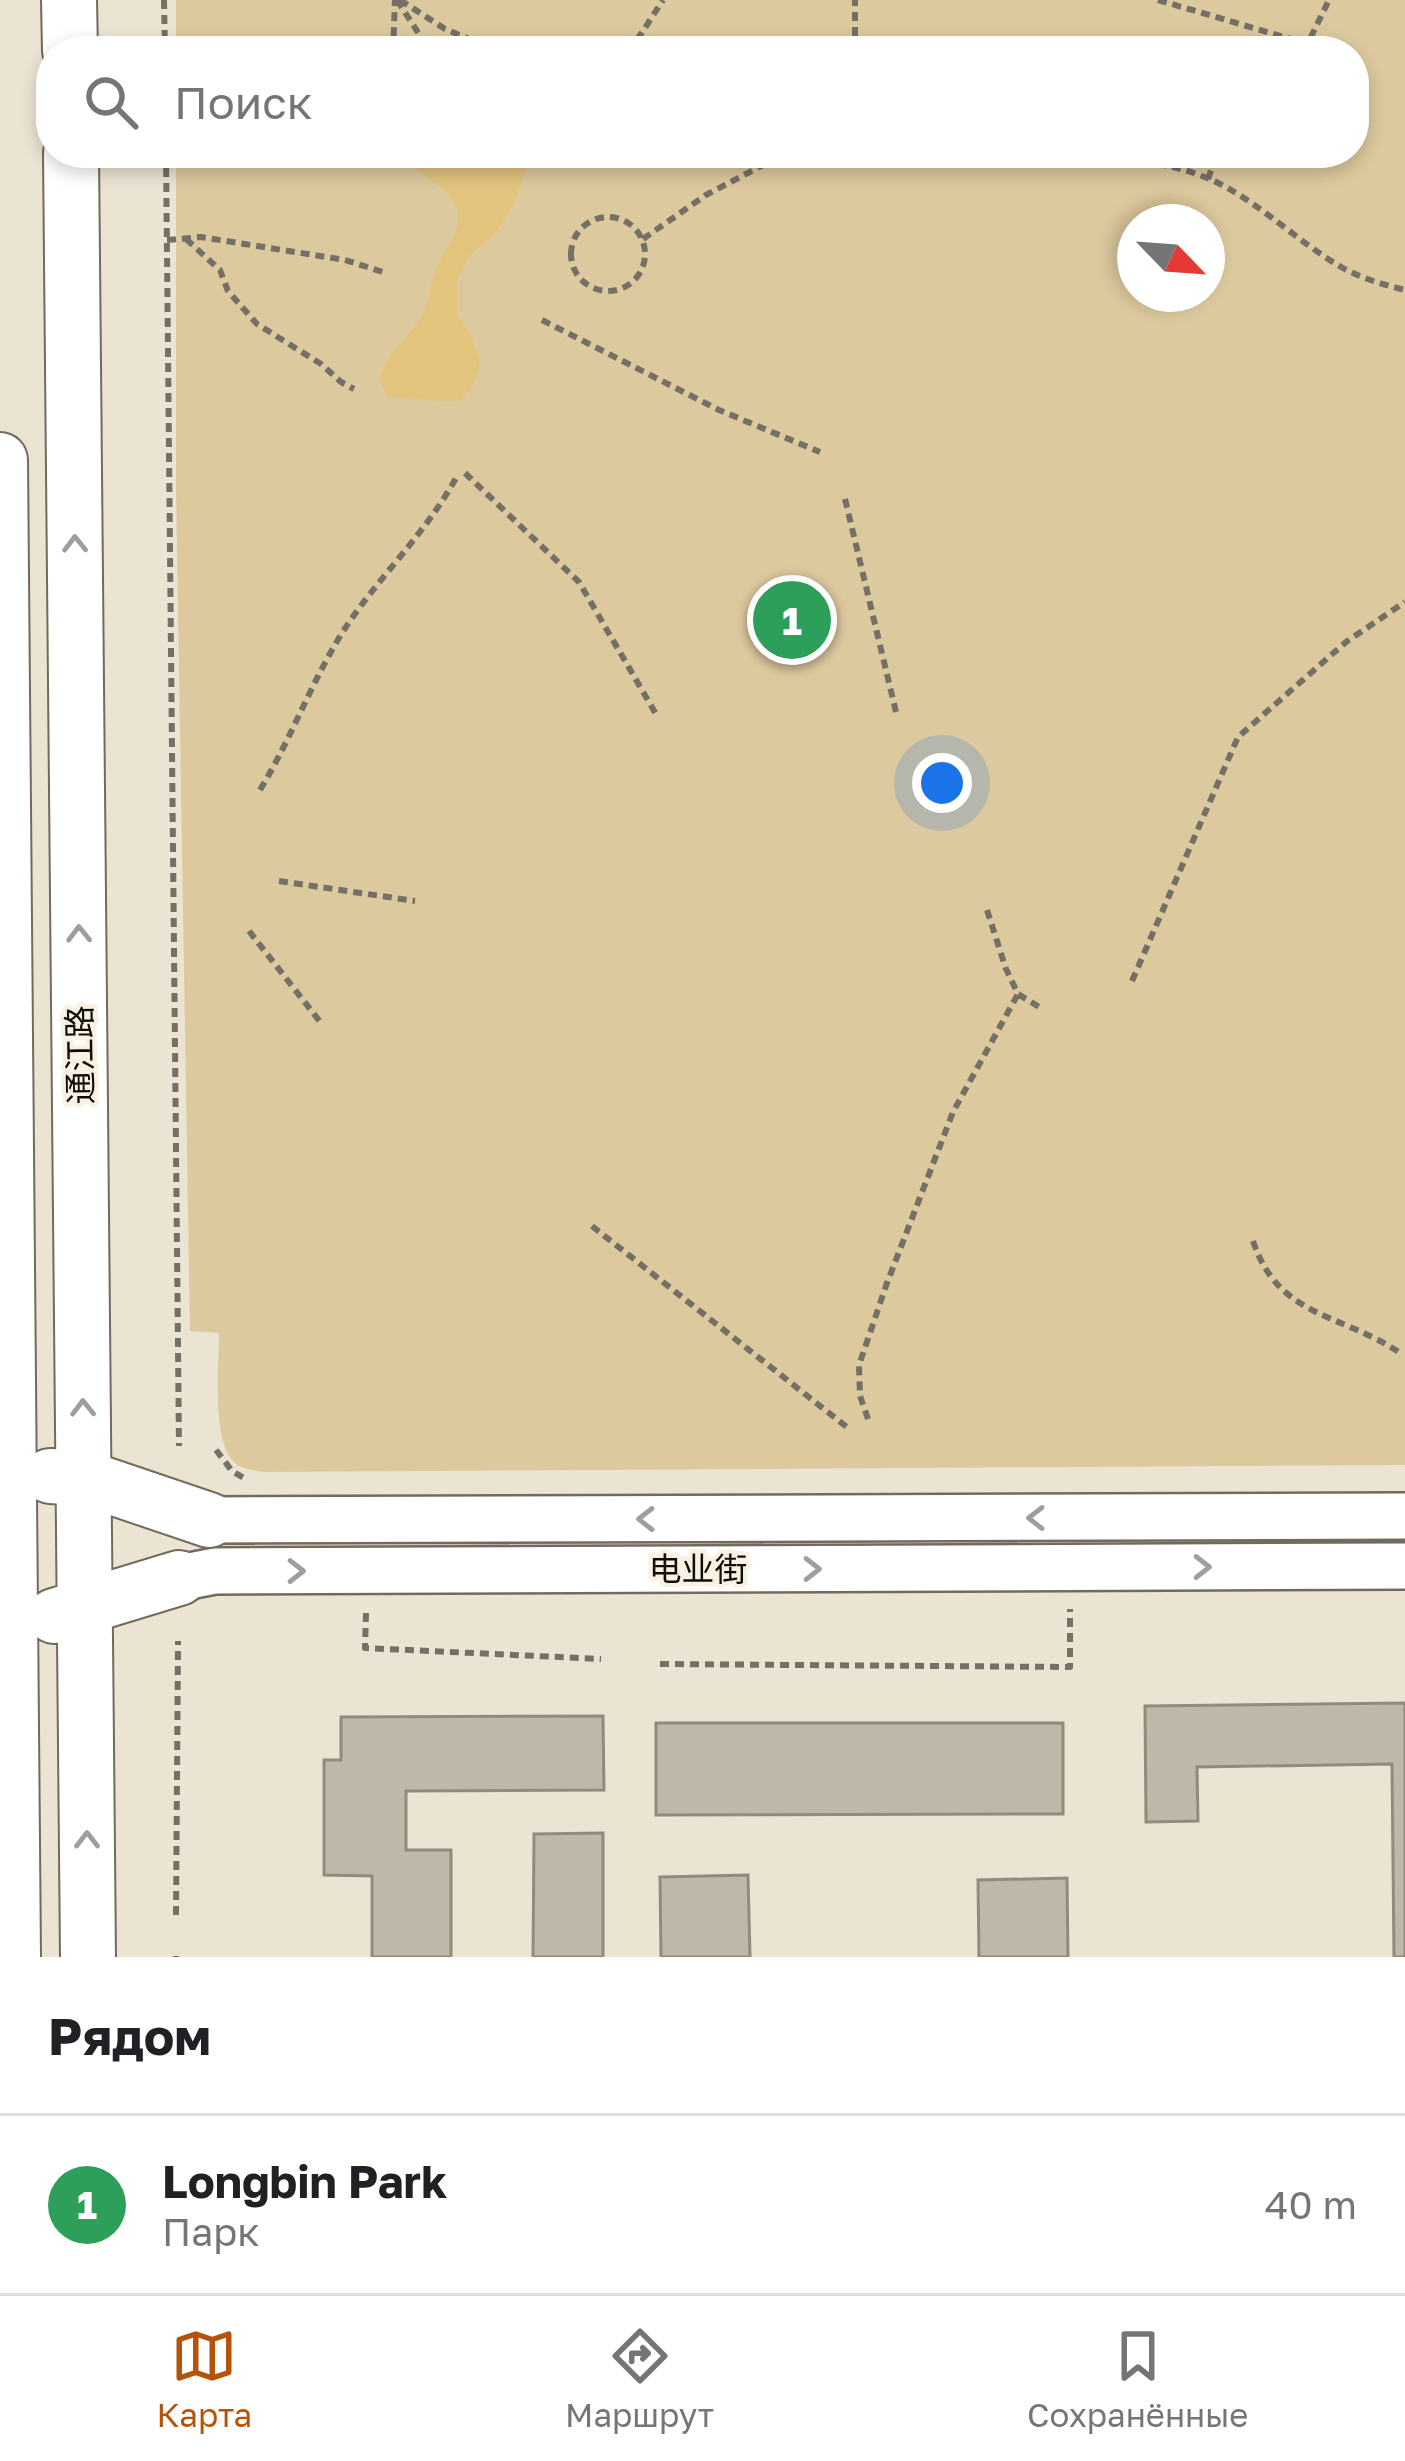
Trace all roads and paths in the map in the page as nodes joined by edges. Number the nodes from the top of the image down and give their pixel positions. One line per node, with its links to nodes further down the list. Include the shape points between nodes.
1 (69, 0): 8 (main road)
2 (164, 0): 9 (path)
3 (397, 0): 10 (path); 11 (path); 12 (path)
4 (663, 0): 13 (path)
5 (855, 0): 14 (path)
6 (1158, 0): 15 (path)
7 (1329, 0): 16 (path)
8 (70, 36)
9 (165, 36)
10 (395, 36)
11 (420, 36)
12 (463, 36)
13 (639, 36)
14 (855, 36)
15 (1271, 36)
16 (1311, 36)
17 (71, 168): 52 (main road, 通江路, one-way to 17)
18 (166, 168): 25 (path)
19 (756, 168): 24 (path)
20 (1178, 168): 22 (path)
21 (1212, 168): 22 (path)
22 (1208, 179): 27 (path, via 1338,265)
23 (186, 239): 25 (path); 26 (path); 29 (path, via 220,270 257,324)
24 (643, 239): 24 (path, via 645,264 620,290 596,290 576,274 571,250 584,221 615,217)
25 (167, 240): 50 (path)
26 (383, 272)
27 (1405, 290)
28 (542, 320): 30 (path)
29 (354, 389)
30 (820, 452)
31 (0, 460): 51 (main road)
32 (845, 500): 34 (path)
33 (1405, 602): 41 (path, via 1238,736)
34 (896, 712)
35 (656, 714): 36 (path, via 579,583 461,474 344,629)
36 (260, 790)
37 (279, 881): 38 (path)
38 (415, 901)
39 (987, 910): 42 (path)
40 (249, 932): 44 (path)
41 (1132, 981)
42 (1018, 994): 43 (path); 48 (path, via 953,1112 887,1282 859,1364)
43 (1039, 1007)
44 (321, 1023)
45 (592, 1226): 49 (path)
46 (1253, 1241): 47 (path, via 1276,1286)
47 (1400, 1353)
48 (868, 1419)
49 (848, 1428)
50 (179, 1446)
51 (4, 1472): 52 (main road, 电业街); 60 (main road)
52 (85, 1478): 54 (main road, 电业街); 57 (main road, 通江路)
53 (1405, 1516): 54 (street, 电业街, one-way to 54)
54 (209, 1520)
55 (1405, 1566): 56 (street, 电业街, one-way to 55, via 215,1571)
56 (179, 1578): 57 (main road, 电业街)
57 (86, 1606): 60 (main road, 电业街); 66 (main road, 通江路, one-way to 57)
58 (1070, 1607): 63 (path, via 1070,1667)
59 (365, 1612): 62 (path, via 365,1648)
60 (5, 1630): 65 (main road)
61 (178, 1641): 64 (path)
62 (601, 1659)
63 (661, 1664)
64 (176, 1915)
65 (13, 1957)
66 (88, 1957)

